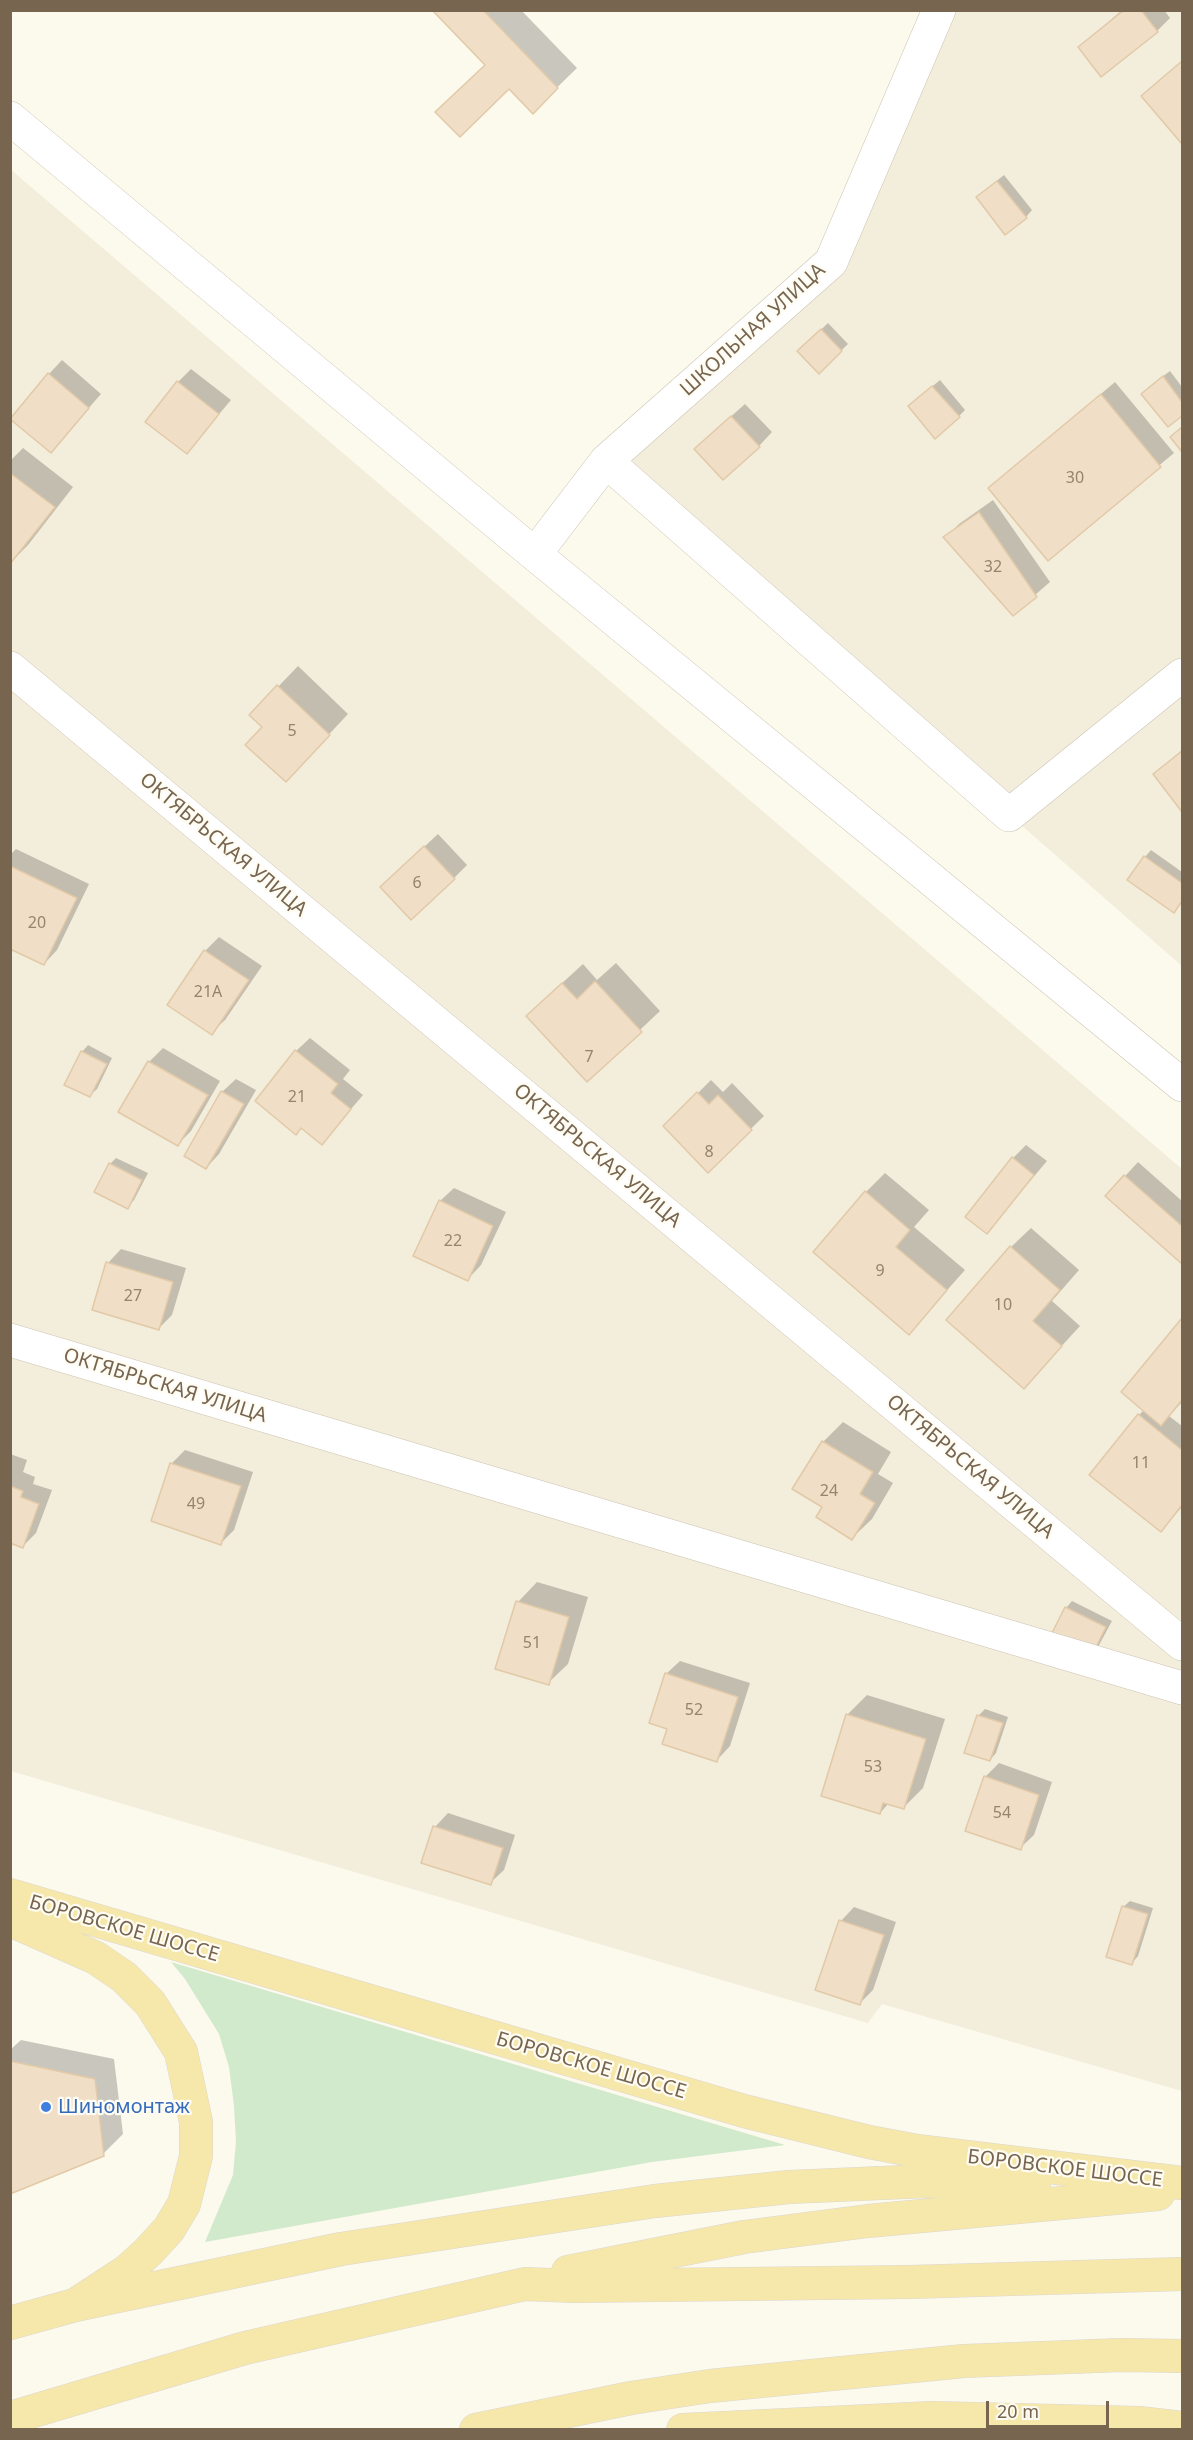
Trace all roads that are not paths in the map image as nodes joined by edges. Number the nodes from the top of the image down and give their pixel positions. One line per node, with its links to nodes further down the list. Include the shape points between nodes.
1 (939, 10): 3 (street, ШКОЛЬНАЯ УЛИЦА, via 831,262)
2 (10, 118): 4 (street)
3 (606, 461): 4 (street, ШКОЛЬНАЯ УЛИЦА); 6 (street, via 1009,815)
4 (536, 554): 7 (street)
5 (10, 668): 9 (street, ОКТЯБРЬСКАЯ УЛИЦА)
6 (1182, 675)
7 (1182, 1085)
8 (10, 1340): 10 (street, ОКТЯБРЬСКАЯ УЛИЦА)
9 (1182, 1644)
10 (1182, 1688)
11 (10, 1895): 13 (main road, БОРОВСКОЕ ШОССЕ, via 744,2111 917,2151)
12 (10, 1920): 16 (main road, via 96,1958 124,1977 150,2003 181,2052 194,2106 196,2156 184,2204 148,2252 127,2271)
13 (1182, 2187): 15 (main road, via 766,2234 591,2266); 16 (main road, via 927,2181 789,2187 655,2201 341,2249)
14 (1182, 2274): 15 (main road, via 909,2282 586,2286)
15 (525, 2283): 19 (main road, via 245,2348)
16 (75, 2305): 17 (main road)
17 (10, 2323)
18 (1182, 2356): 21 (main road, via 985,2360 710,2386)
19 (10, 2418)
20 (1182, 2428): 22 (main road, via 1139,2423 932,2418)
21 (476, 2430)
22 (683, 2430)

